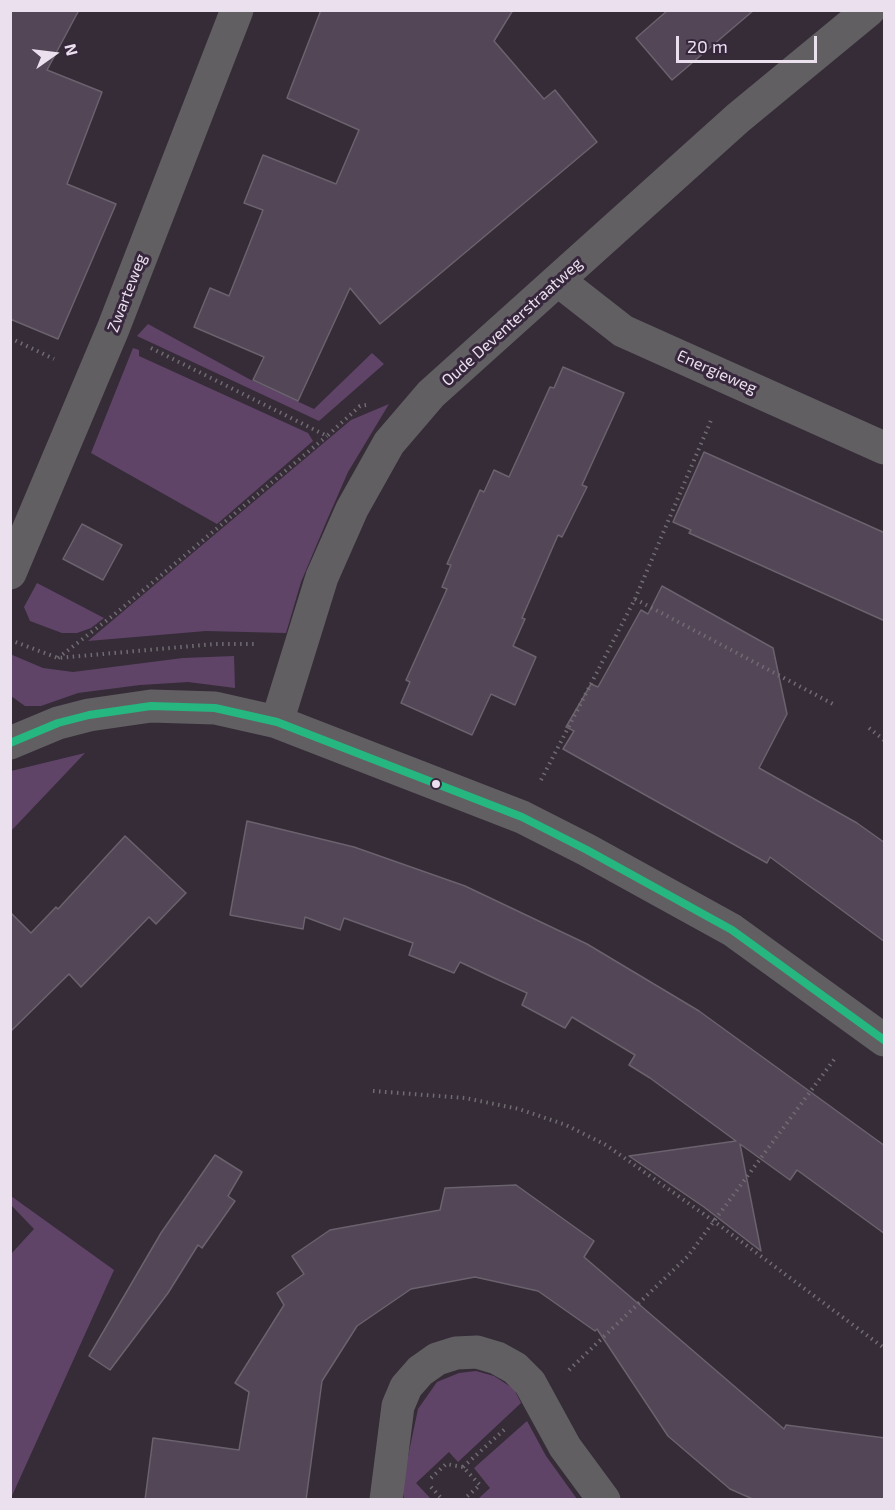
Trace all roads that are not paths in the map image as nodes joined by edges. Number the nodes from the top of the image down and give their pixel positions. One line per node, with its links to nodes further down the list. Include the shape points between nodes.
1 (237, 10): 5 (street, Zwarteweg, via 93,378)
2 (869, 10): 3 (street, Oude Deventerstraatweg, via 738,118)
3 (559, 281): 4 (street, Energieweg, via 623,331); 6 (street, Oude Deventerstraatweg, via 431,394 389,443 347,518 322,578)
4 (885, 448)
5 (10, 573)
6 (277, 722): 7 (street, via 215,708 151,706 88,715); 8 (street, via 522,817 587,850 732,930)
7 (10, 743)
8 (873, 1031)
9 (386, 1500): 10 (street, via 398,1406 406,1387 437,1359 477,1352 515,1368 530,1383 565,1447)
10 (604, 1500)

